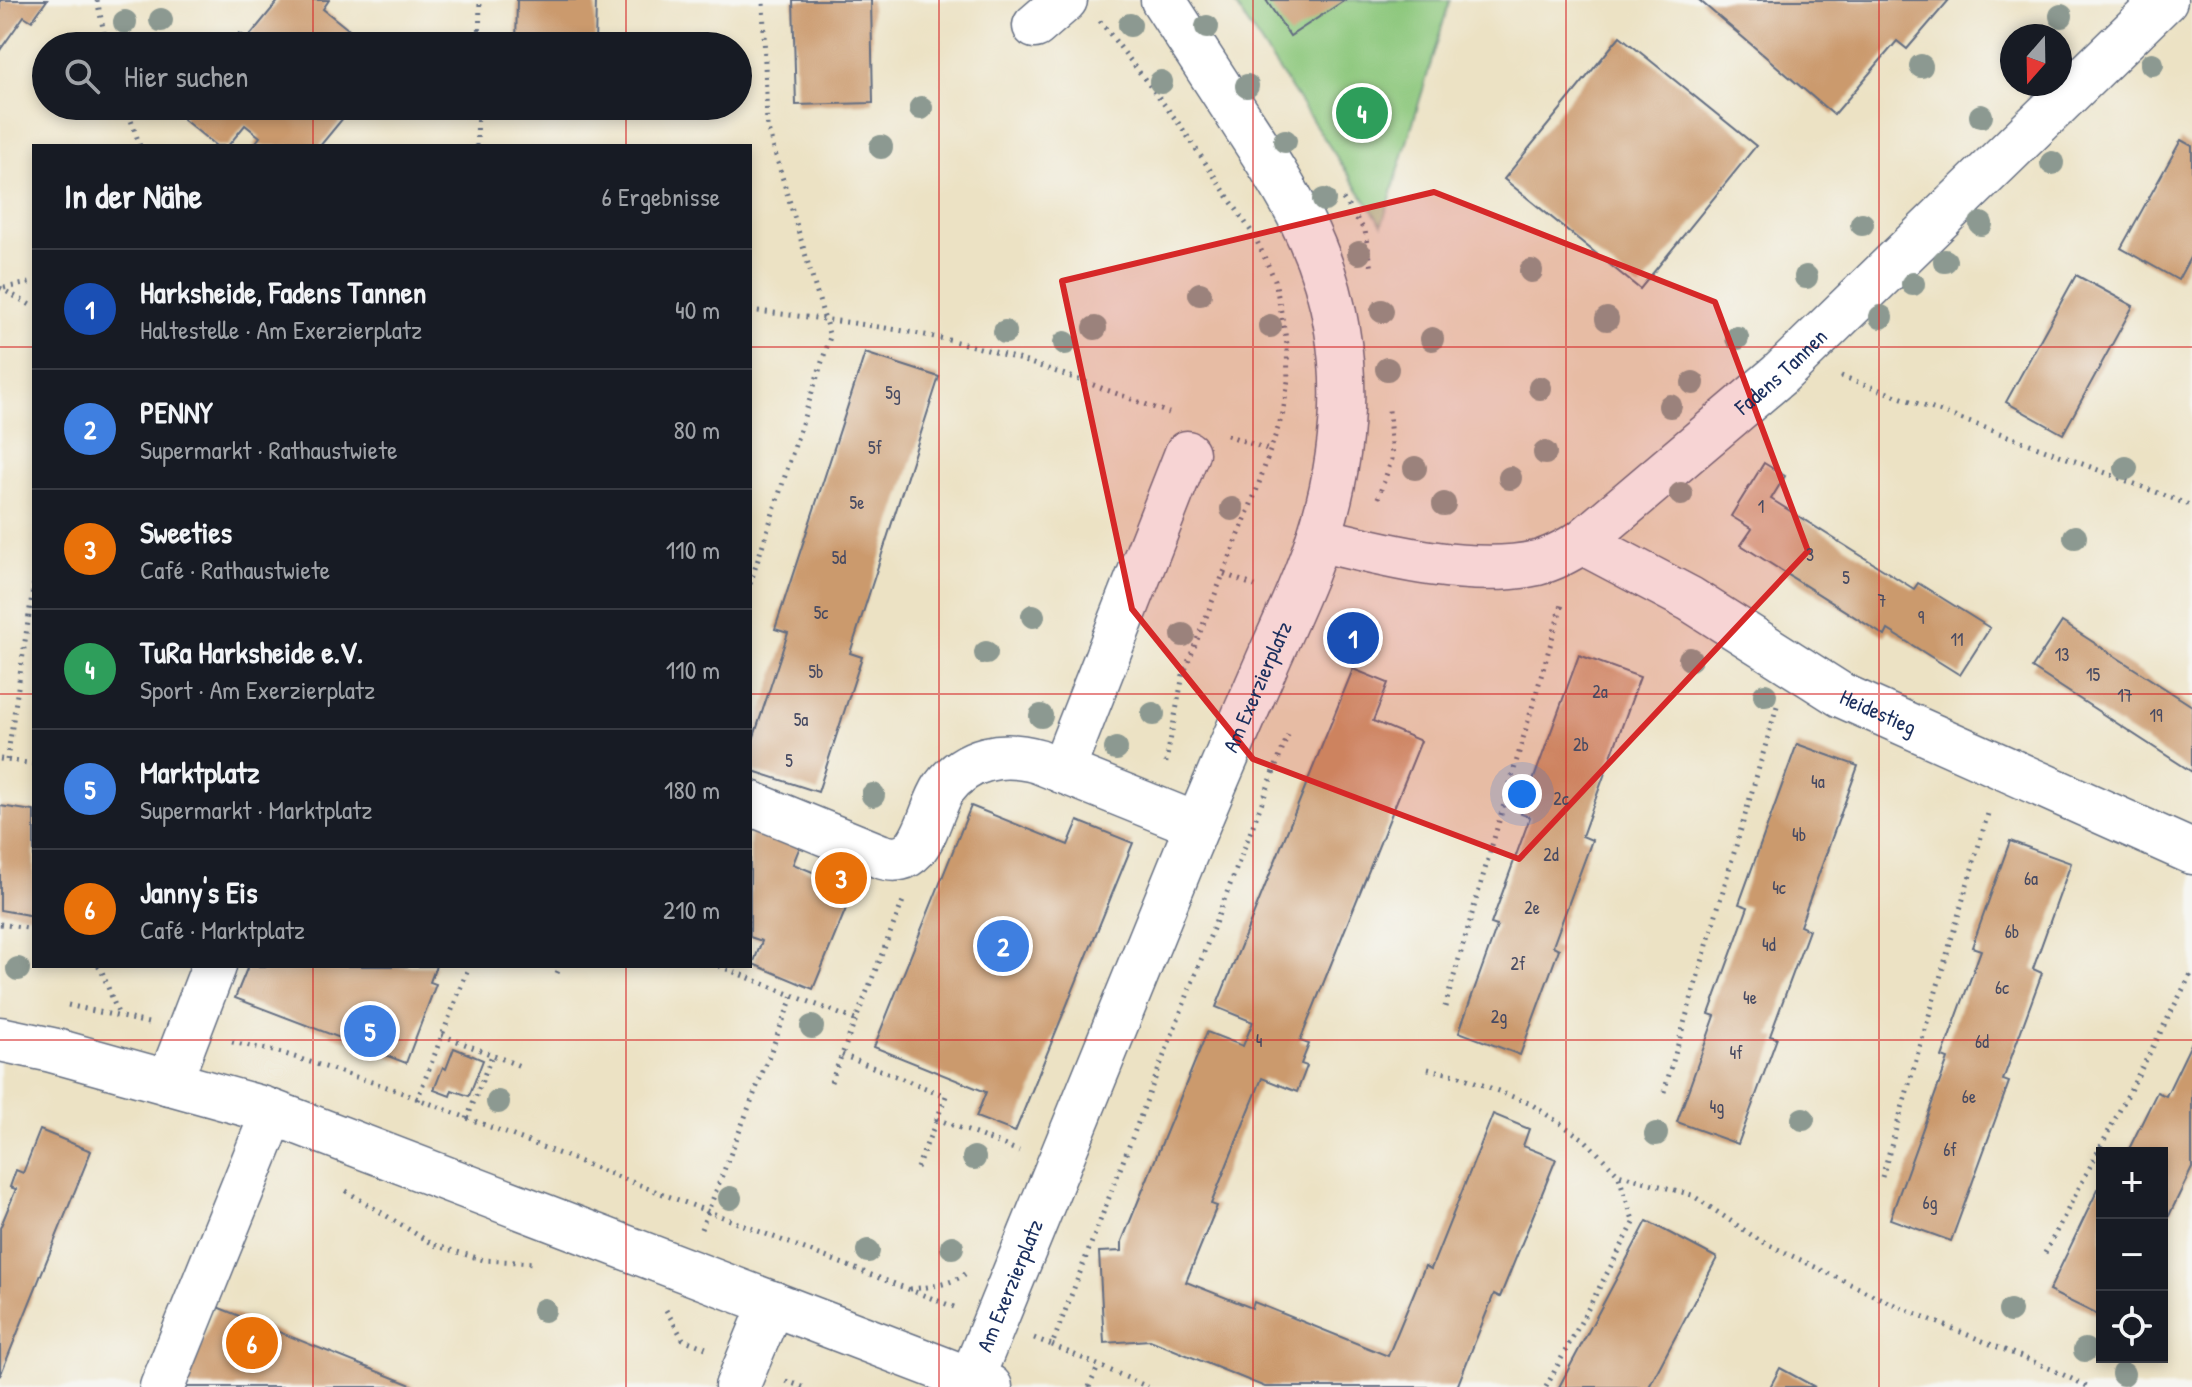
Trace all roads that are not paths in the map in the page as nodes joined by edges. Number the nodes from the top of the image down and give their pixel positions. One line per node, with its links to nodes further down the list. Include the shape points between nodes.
1 (1163, 0): 4 (street, Am Exerzierplatz, via 1302,218 1330,293 1342,403 1335,473)
2 (2165, 0): 5 (street, Fadens Tannen, via 1794,360)
3 (1201, 442): 6 (street)
4 (1318, 539): 5 (street, Fadens Tannen, via 1452,566 1538,563); 8 (street, Am Exerzierplatz)
5 (1570, 549): 9 (street, Heidestieg, via 1690,599 1841,695)
6 (1062, 771): 7 (street, via 1012,755 970,765 944,788 910,853 906,872 886,858); 8 (street)
7 (752, 804)
8 (1197, 825): 15 (street, Am Exerzierplatz)
9 (2192, 852)
10 (213, 968): 12 (street)
11 (0, 1039): 12 (street)
12 (169, 1083): 13 (street)
13 (273, 1113): 14 (street); 16 (street)
14 (772, 1303): 15 (street); 17 (street)
15 (980, 1383)
16 (162, 1387)
17 (737, 1387)

